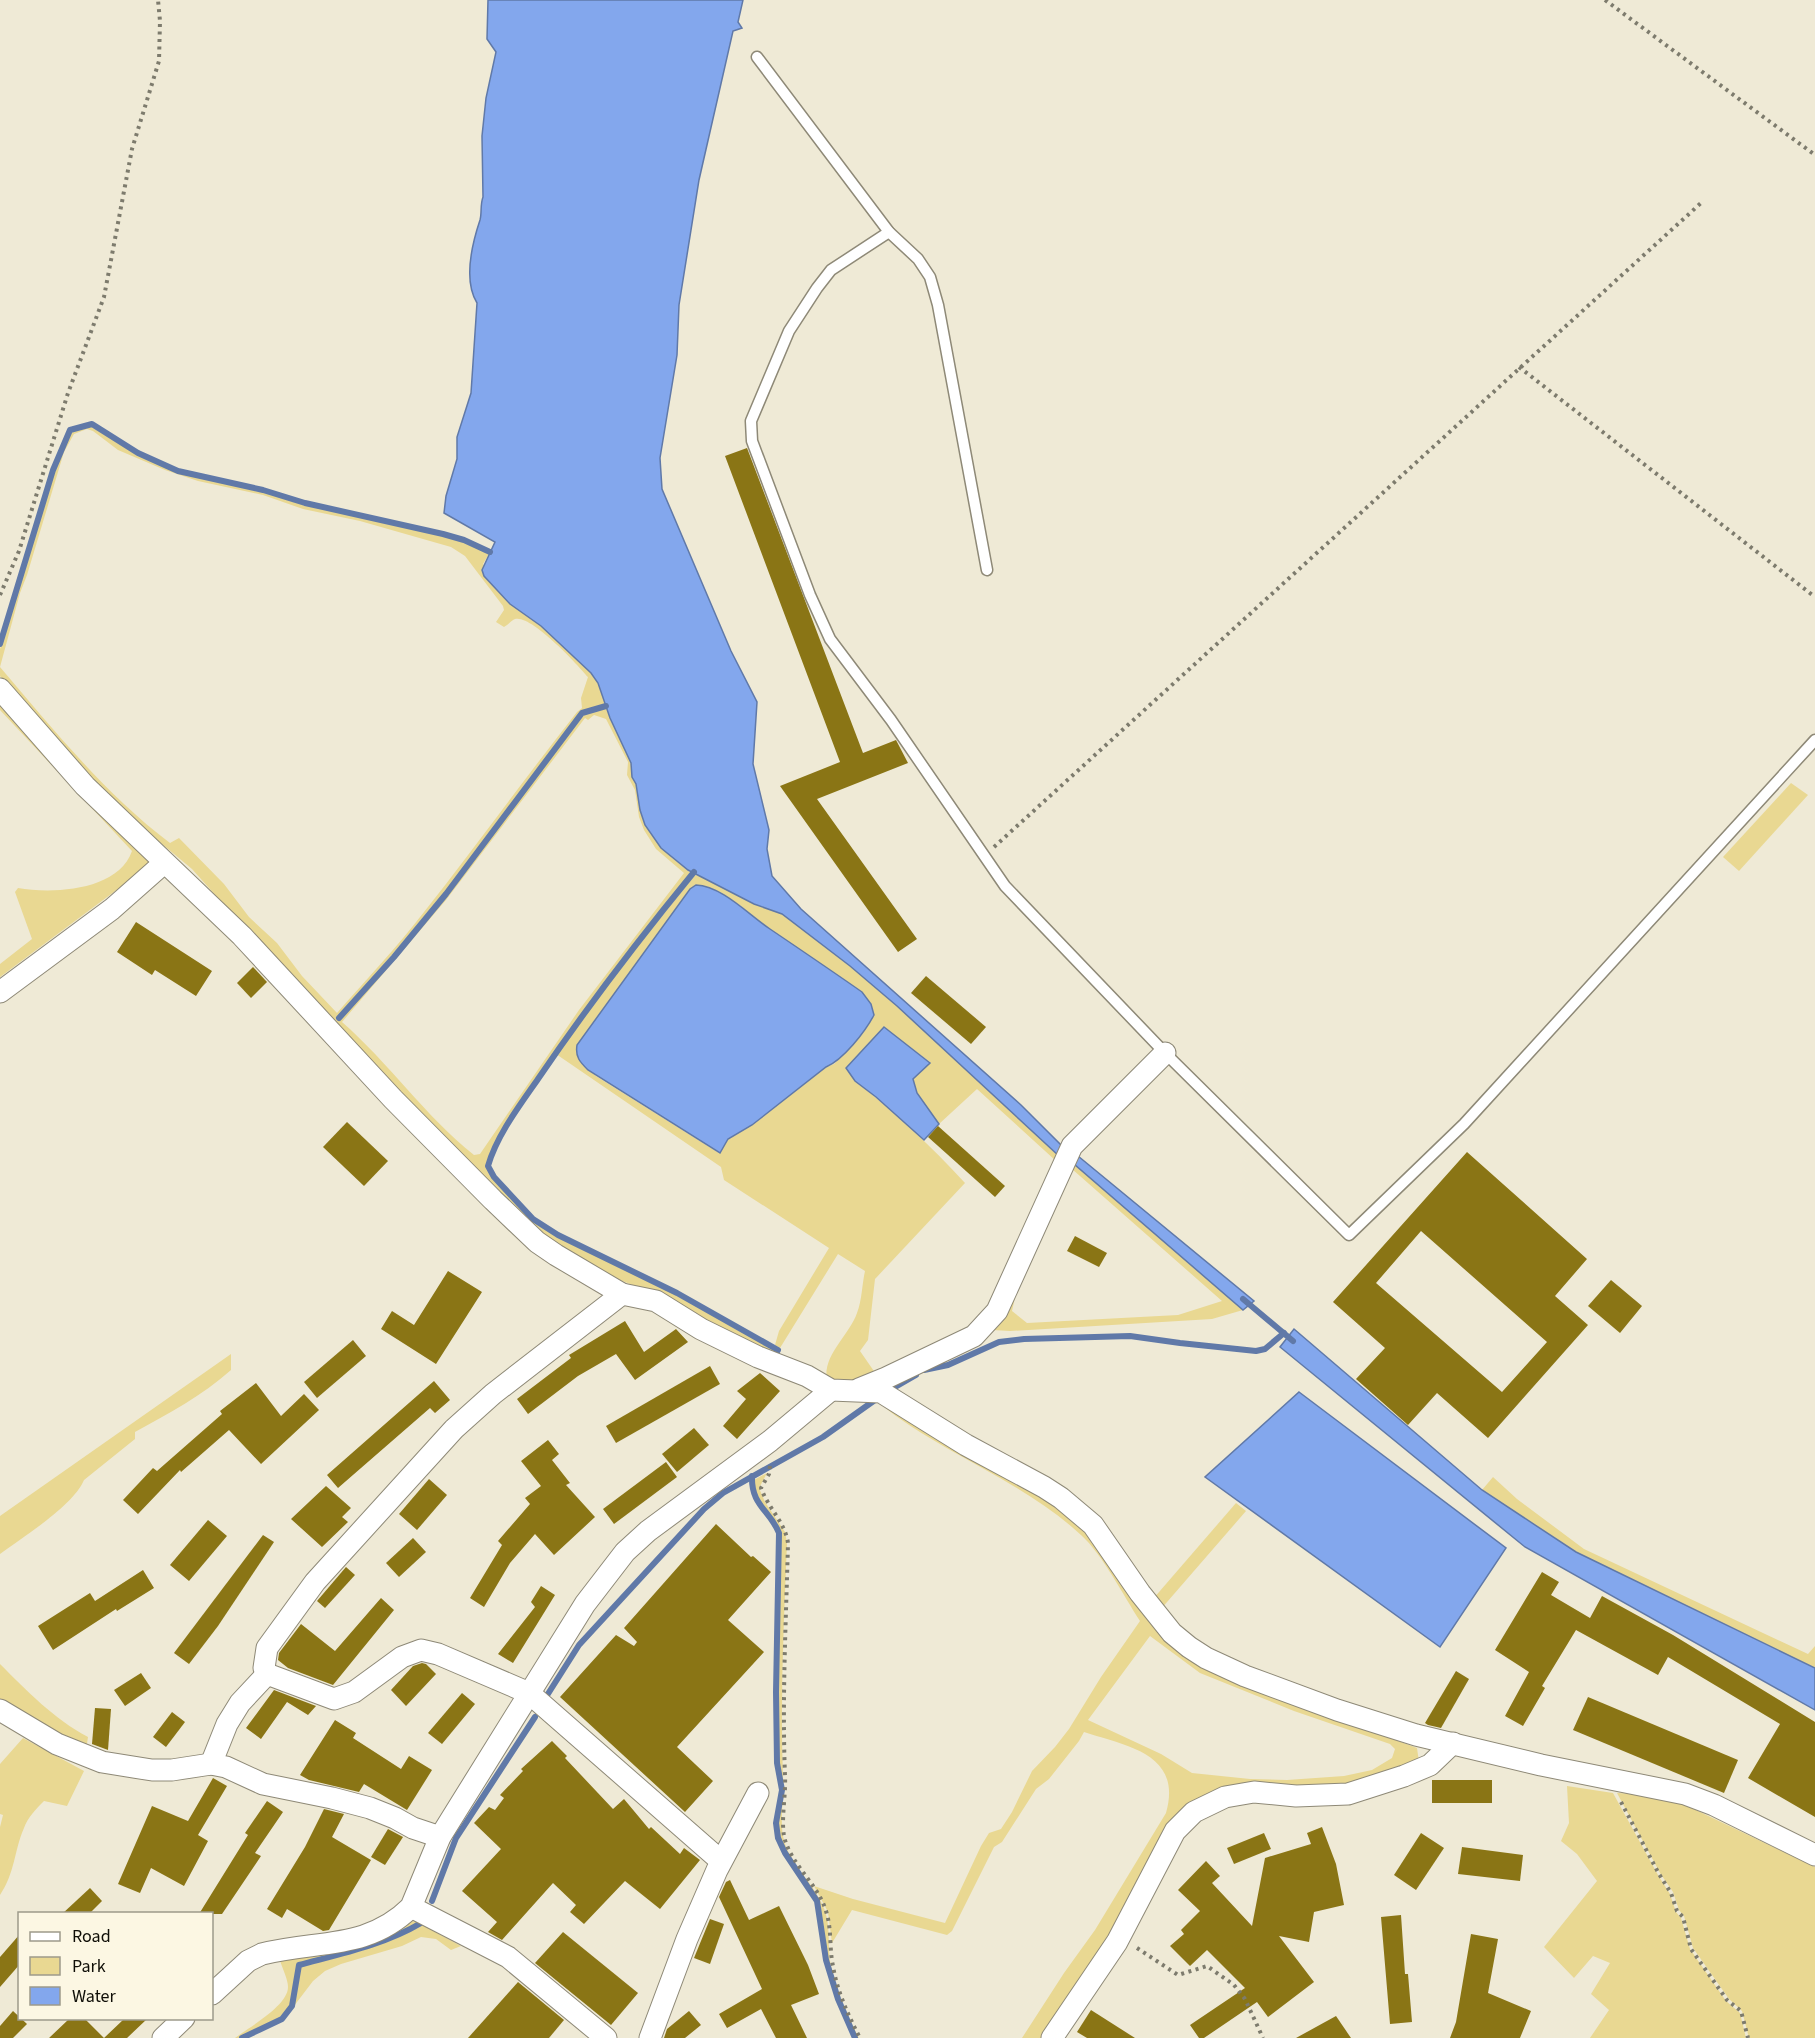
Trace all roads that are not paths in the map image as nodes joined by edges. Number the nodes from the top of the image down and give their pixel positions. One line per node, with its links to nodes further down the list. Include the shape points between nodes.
1 (757, 57): 2 (lane)
2 (889, 232): 3 (lane, via 918,259 936,296); 8 (lane, via 831,270 817,288 789,332 751,421 752,441 830,639 1005,886)
3 (987, 570)
4 (0, 689): 6 (street, via 85,786)
5 (1815, 740): 8 (lane, via 1464,1124 1349,1235)
6 (164, 863): 7 (street, via 111,909); 9 (street, via 242,936 393,1099 518,1225 556,1255)
7 (0, 992)
8 (1165, 1053): 11 (street, via 1072,1146 997,1311 982,1328 974,1336)
9 (622, 1294): 10 (street, via 656,1301 700,1329); 12 (street, via 454,1429 315,1582 267,1648)
10 (831, 1390): 11 (street); 13 (street, via 624,1552 585,1604)
11 (855, 1390): 15 (street, via 881,1392 1061,1498 1093,1525 1172,1633 1206,1658 1265,1685 1337,1710)
12 (267, 1674): 13 (street, via 334,1699 354,1692 402,1657 421,1650); 16 (street, via 240,1703)
13 (529, 1693): 18 (street); 20 (street)
14 (0, 1710): 16 (street, via 57,1744 102,1762 152,1770)
15 (1453, 1743): 19 (street, via 1685,1794); 27 (street, via 1430,1765 1348,1794 1296,1796 1254,1792 1225,1797 1194,1812 1175,1831 1120,1936)
16 (211, 1764): 18 (street, via 263,1784 370,1808)
17 (758, 1793): 20 (street)
18 (440, 1837): 21 (street)
19 (1815, 1855)
20 (721, 1861): 26 (street)
21 (411, 1907): 22 (street, via 390,1925 362,1937 262,1954 248,1961); 25 (street, via 508,1957)
22 (213, 1993)
23 (183, 2020): 24 (street)
24 (163, 2038)
25 (606, 2038)
26 (650, 2038)
27 (1052, 2038)

